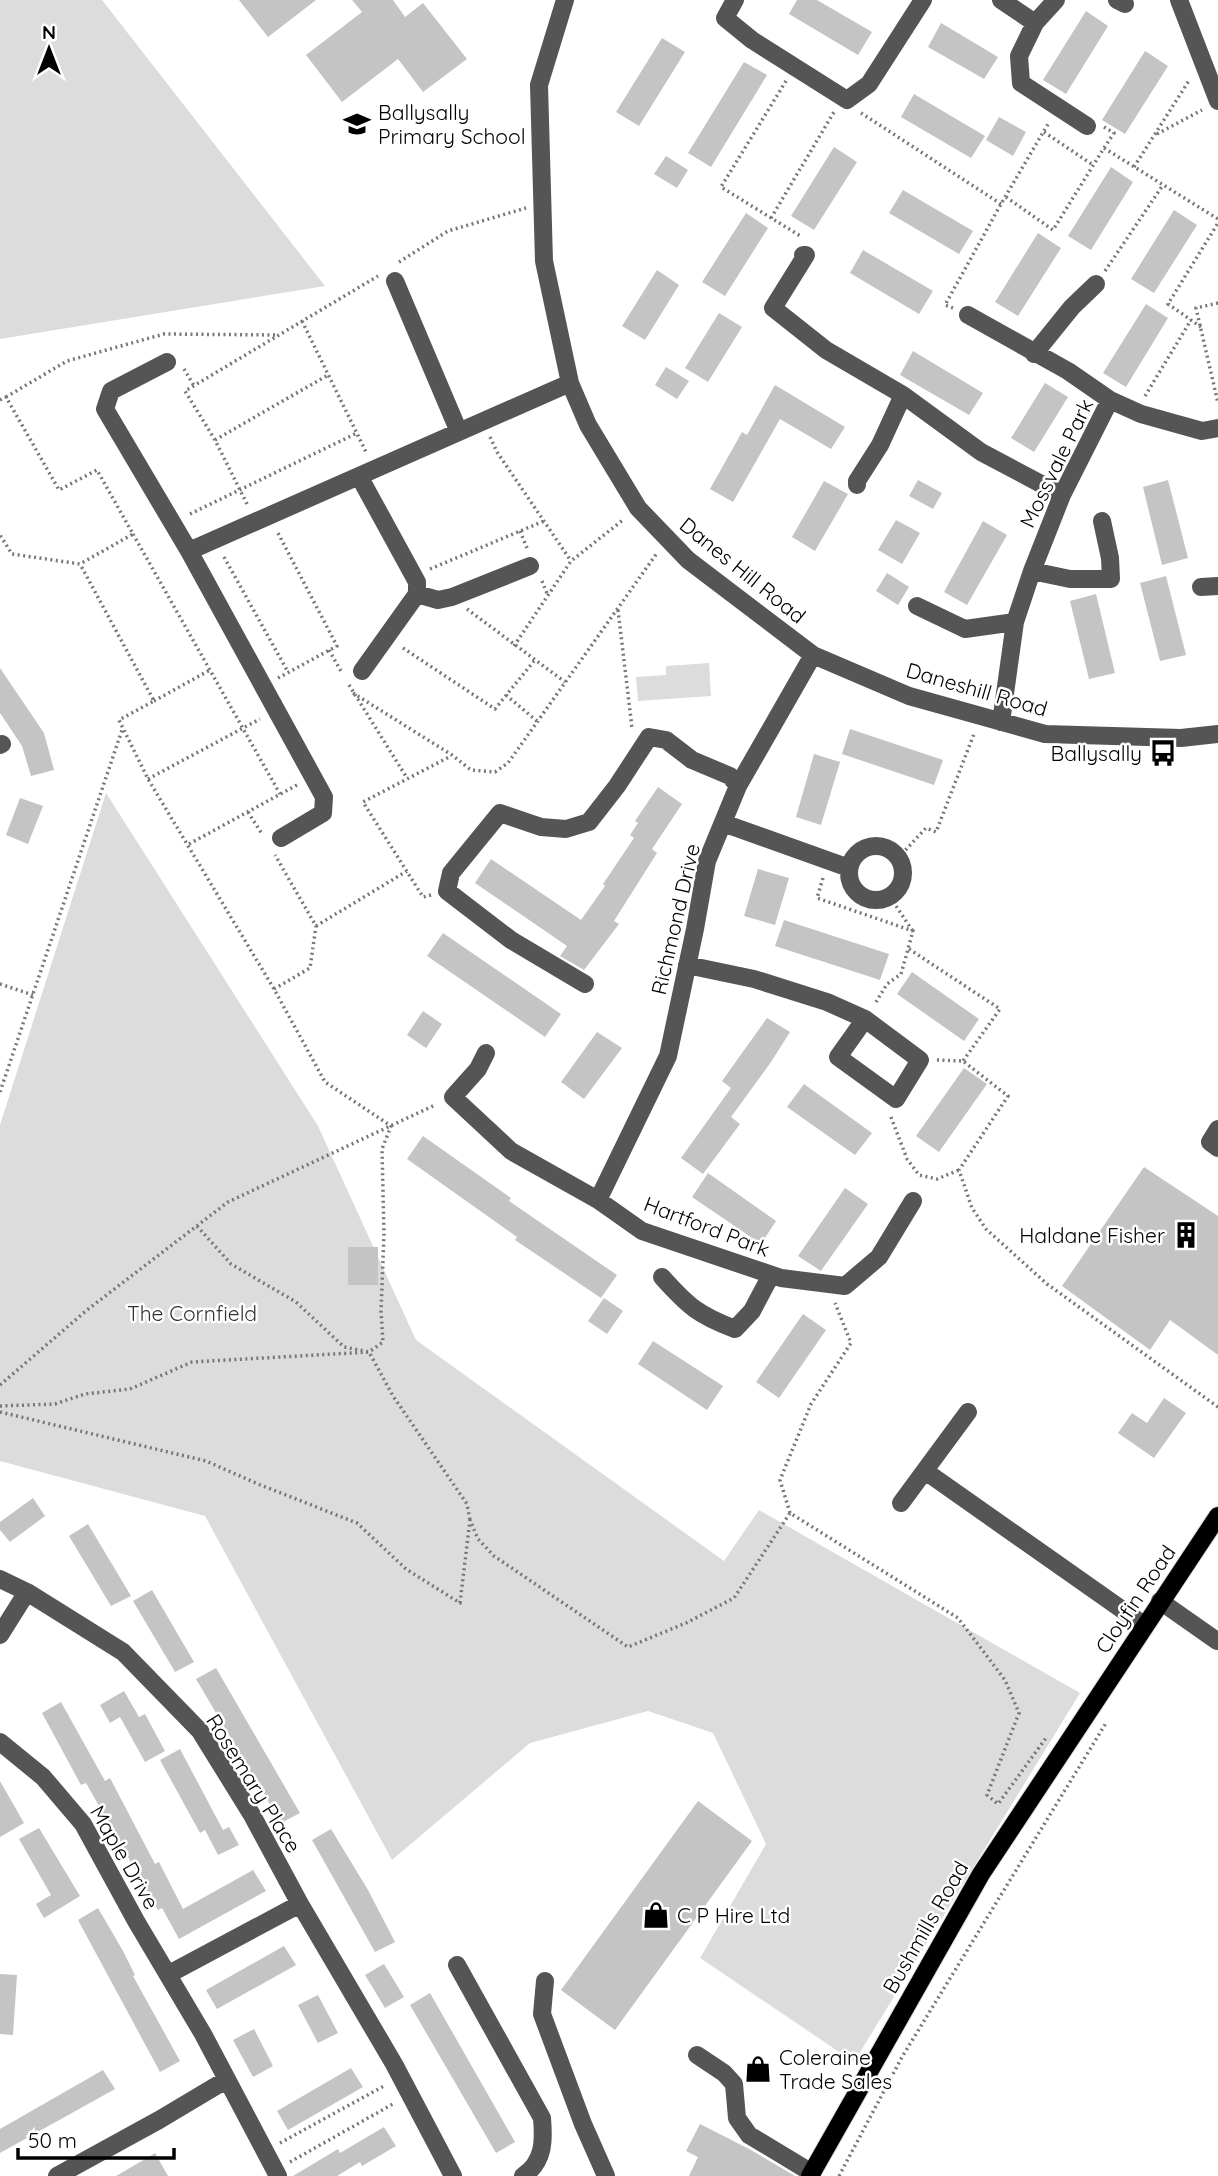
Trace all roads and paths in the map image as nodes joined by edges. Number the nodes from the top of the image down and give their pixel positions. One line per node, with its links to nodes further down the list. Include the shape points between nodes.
1 (735, 0): 8 (street, via 725,18)
2 (923, 0): 10 (street, via 869,84)
3 (1001, 0): 7 (street)
4 (1056, 0): 7 (street)
5 (1180, 0): 9 (street)
6 (559, 3): 20 (street, Danes Hill Road, via 539,85)
7 (1035, 23): 12 (street, via 1019,56 1021,83)
8 (795, 68): 10 (street); 22 (path, via 721,187)
9 (1206, 68): 11 (street); 15 (path, via 1192,76)
10 (845, 99): 21 (path); 22 (path)
11 (1213, 104): 15 (path)
12 (1058, 107): 13 (street); 14 (path)
13 (1087, 126)
14 (1044, 132): 16 (path); 19 (path)
15 (1155, 135): 17 (path)
16 (1093, 165): 17 (path, via 1104,148); 19 (path, via 1053,230)
17 (1134, 167): 18 (path)
18 (1163, 185): 23 (path); 27 (path)
19 (1006, 197): 21 (path)
20 (542, 203): 25 (path, via 448,231); 37 (street, Danes Hill Road, via 544,261)
21 (1001, 204): 29 (path, via 945,305)
22 (771, 218): 24 (path, via 807,241)
23 (1218, 221): 30 (path, via 1168,304)
24 (805, 255): 38 (street, via 773,308 826,350)
25 (398, 262)
26 (386, 278): 31 (path); 46 (street)
27 (1096, 284): 34 (street)
28 (1218, 303): 32 (path, via 1196,309)
29 (968, 315): 34 (street)
30 (1191, 320): 32 (path); 43 (path)
31 (302, 321): 33 (path); 36 (path)
32 (1201, 327): 42 (path)
33 (279, 335): 39 (path, via 164,334 67,361); 48 (path, via 185,391)
34 (1034, 354): 41 (street)
35 (167, 362): 57 (street, via 111,391 105,409)
36 (328, 375): 47 (path); 48 (path)
37 (570, 383): 44 (street); 53 (street, Danes Hill Road, via 588,425)
38 (903, 395): 50 (street); 52 (street, via 981,452)
39 (6, 397): 40 (path); 58 (path, via 59,490 97,470)
40 (0, 400)
41 (1110, 400): 43 (street, Mossvale Park); 52 (street, Mossvale Park)
42 (1218, 403)
43 (1136, 412): 45 (street, Mossvale Park, via 1202,431)
44 (483, 421): 46 (street); 55 (path, via 497,452)
45 (1218, 428)
46 (459, 432): 49 (street)
47 (356, 433): 49 (path); 51 (path)
48 (215, 440): 51 (path)
49 (367, 472): 54 (street); 67 (street)
50 (857, 485)
51 (240, 489): 54 (path); 57 (path)
52 (1062, 495): 66 (street, Mossvale Park)
53 (638, 508): 60 (street, Danes Hill Road); 63 (path)
54 (262, 519): 61 (street); 75 (path, via 337,646)
55 (544, 521): 63 (path); 67 (path)
56 (1102, 521): 66 (street, via 1111,579 1070,579)
57 (172, 523): 62 (street)
58 (133, 534): 64 (path); 78 (path)
59 (0, 535): 64 (path, via 12,554)
60 (667, 539): 71 (path); 76 (street, Danes Hill Road)
61 (214, 540): 62 (street); 80 (path)
62 (189, 551): 82 (street)
63 (571, 561): 74 (path)
64 (80, 564): 85 (path)
65 (530, 566): 69 (street)
66 (1032, 570): 72 (street, Mossvale Park)
67 (414, 575): 68 (street)
68 (417, 594): 69 (street, via 438,600); 73 (street)
69 (452, 597): 74 (path)
70 (917, 606): 72 (street, via 965,629)
71 (618, 608): 81 (path); 94 (path)
72 (1015, 622): 89 (street, Mossvale Park)
73 (386, 637): 79 (street); 84 (path, via 495,709)
74 (514, 646): 77 (path)
75 (329, 650): 80 (path); 83 (path)
76 (813, 655): 87 (street, Daneshill Road, via 909,696); 98 (street, Richmond Drive)
77 (534, 661): 81 (path); 84 (path)
78 (210, 670): 85 (path); 90 (path)
79 (362, 671)
80 (288, 672): 82 (path)
81 (565, 682): 88 (path)
82 (262, 685): 86 (street)
83 (353, 693): 93 (path); 96 (path)
84 (506, 695): 88 (path)
85 (154, 701): 91 (path, via 118,720)
86 (276, 710): 90 (path); 95 (street)
87 (981, 716): 89 (street, Daneshill Road); 105 (path, via 936,832 926,828)
88 (538, 722): 93 (path, via 508,763 495,772 471,770)
89 (1001, 722): 92 (street, Daneshill Road, via 1045,734 1181,738)
90 (243, 728): 97 (path); 99 (path)
91 (122, 730): 97 (path); 118 (path)
92 (1218, 734)
93 (452, 755): 96 (path)
94 (636, 757): 98 (street, via 649,737 666,740 692,760 730,776); 109 (street, via 589,822 566,829 541,827 500,813 451,873)
95 (312, 777): 99 (path); 102 (street, via 324,797 323,813)
96 (407, 778): 108 (path, via 363,802)
97 (148, 779): 103 (path)
98 (738, 786): 101 (street, Richmond Drive)
99 (280, 794): 100 (path)
100 (248, 812): 102 (path); 103 (path)
101 (723, 823): 106 (street); 114 (street, Richmond Drive, via 707,862)
102 (274, 841)
103 (188, 845): 117 (path)
104 (275, 856): 111 (path)
105 (898, 858): 107 (street, via 884,846 865,848 857,852); 110 (street, via 903,875)
106 (828, 861): 107 (street); 112 (path, via 817,898)
107 (849, 868): 110 (street, via 851,886 864,898)
108 (407, 872): 109 (path, via 423,897); 111 (path)
109 (447, 891): 116 (street, via 511,940)
110 (890, 897): 112 (path)
111 (316, 926): 117 (path, via 310,968)
112 (914, 931): 113 (path)
113 (908, 948): 119 (path, via 901,974 887,984); 122 (path, via 1000,1009)
114 (687, 965): 119 (street, via 754,979); 130 (street, Richmond Drive, via 668,1056)
115 (0, 984): 118 (path)
116 (585, 984)
117 (274, 989): 126 (path, via 325,1082)
118 (33, 995): 123 (path)
119 (865, 1019): 121 (street); 125 (street, via 838,1057)
120 (486, 1053): 124 (street)
121 (920, 1059): 122 (path); 125 (street)
122 (963, 1061): 129 (path, via 1008,1096)
123 (0, 1092)
124 (453, 1097): 126 (path); 130 (street, Hartford Park, via 511,1151)
125 (896, 1099): 129 (path, via 891,1116 907,1159 919,1175 937,1179)
126 (391, 1126): 132 (path, via 228,1202); 136 (path, via 382,1149 383,1342)
127 (1218, 1129): 128 (street, via 1210,1142)
128 (1218, 1148)
129 (959, 1170): 139 (path, via 972,1208 986,1229 1048,1284)
130 (598, 1200): 133 (street, Hartford Park, via 642,1231)
131 (913, 1202): 135 (street, Hartford Park, via 879,1256 845,1286)
132 (197, 1225): 136 (path, via 231,1264 296,1302 344,1347); 137 (path)
133 (771, 1275): 134 (street, via 752,1311 735,1329 686,1304); 135 (street, Hartford Park)
134 (662, 1277)
135 (827, 1284): 144 (path, via 851,1343 811,1404 780,1480)
136 (369, 1352): 138 (path, via 192,1362 130,1389 85,1394 55,1404); 146 (path, via 393,1396 467,1504)
137 (0, 1385)
138 (0, 1406)
139 (1218, 1407)
140 (0, 1412): 146 (path, via 206,1461 356,1523 406,1569 460,1603)
141 (968, 1412): 142 (street)
142 (925, 1471): 143 (street); 150 (street)
143 (901, 1503)
144 (790, 1513): 146 (path, via 734,1598 628,1647 494,1556 478,1539); 155 (path, via 958,1618 1005,1680 1019,1713 987,1795 998,1804)
145 (1218, 1516): 149 (main road, Cloyfin Road)
146 (470, 1520)
147 (0, 1579): 148 (street, Rosemary Place)
148 (27, 1592): 151 (street); 157 (street, Rosemary Place, via 123,1652 200,1731)
149 (1160, 1601): 150 (main road, Cloyfin Road); 152 (street)
150 (1144, 1625): 153 (main road, Cloyfin Road)
151 (0, 1635)
152 (1217, 1641)
153 (1090, 1707): 167 (main road, Bushmills Road, via 981,1874)
154 (1107, 1721): 172 (path, via 902,2057)
155 (1050, 1732)
156 (0, 1742): 159 (street, Maple Drive, via 43,1777 83,1824)
157 (300, 1904): 159 (street); 162 (street, Rosemary Place)
158 (457, 1965): 170 (street, via 542,2118 544,2141 538,2163)
159 (169, 1974): 163 (street, Maple Drive)
160 (545, 1981): 171 (street, via 542,2014)
161 (697, 2055): 167 (street, via 734,2084 737,2118 749,2135)
162 (401, 2076): 164 (street, Rosemary Place); 165 (path)
163 (226, 2080): 165 (street, Maple Drive); 168 (street)
164 (410, 2095): 166 (path); 169 (street, Rosemary Place)
165 (265, 2152): 166 (street, Maple Drive)
166 (276, 2173)
167 (811, 2175)
168 (57, 2176)
169 (453, 2176)
170 (523, 2176)
171 (607, 2176)
172 (839, 2176)

